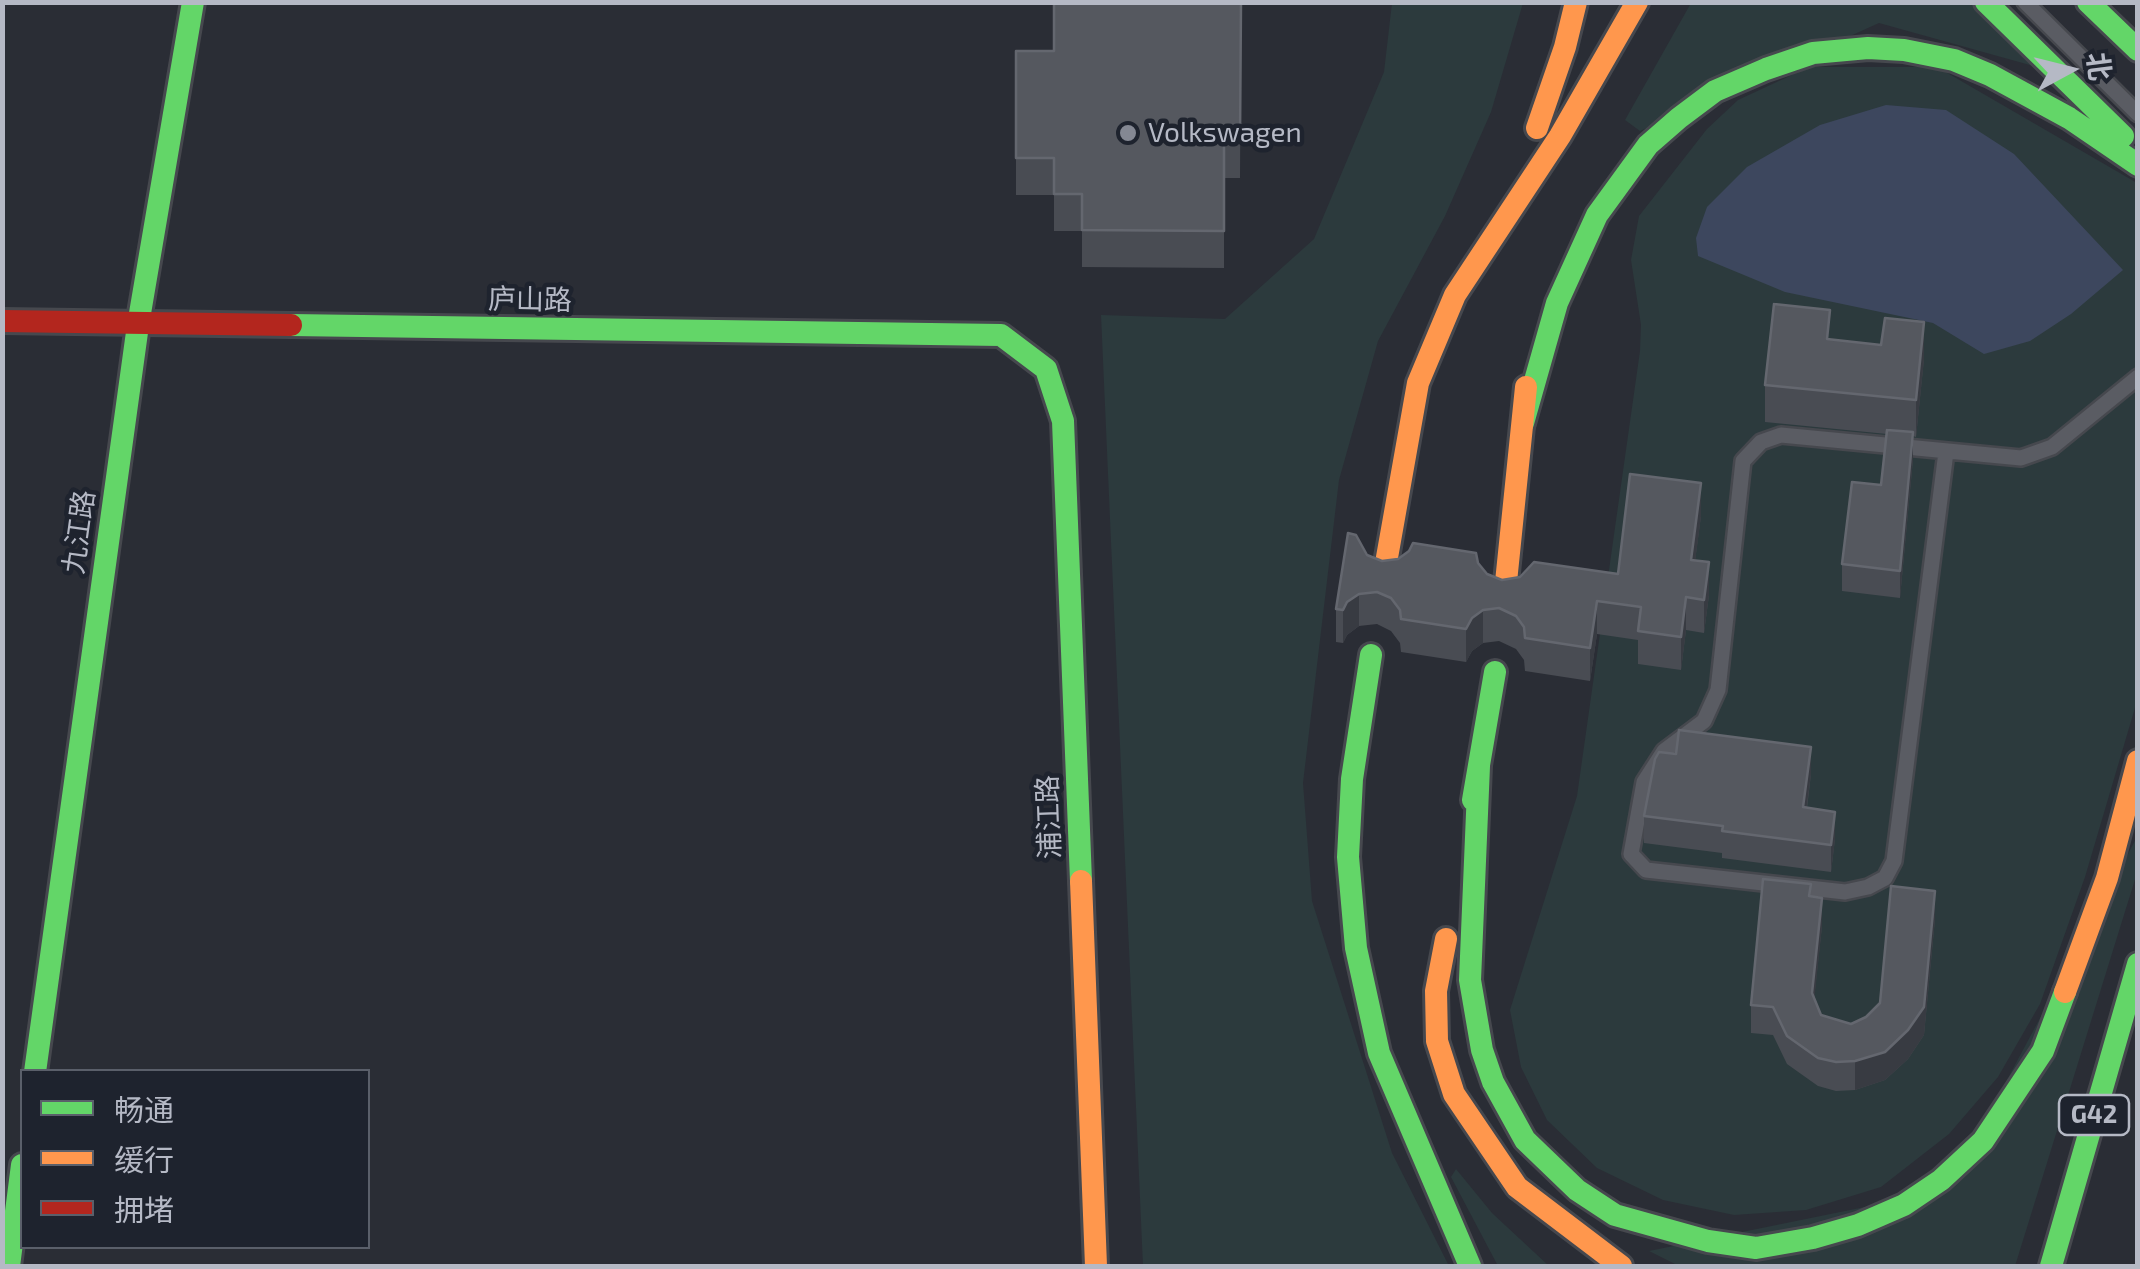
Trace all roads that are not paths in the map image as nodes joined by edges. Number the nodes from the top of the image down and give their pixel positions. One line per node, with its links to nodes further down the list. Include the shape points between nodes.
1 (192, 2): 15 (main road, 九江路)
2 (1576, 2): 13 (main road, via 1536,130)
3 (1637, 2): 13 (main road, via 1560,136)
4 (1986, 2): 10 (main road)
5 (2026, 2): 9 (lane)
6 (2082, 8): 7 (lane); 8 (main road)
7 (2101, 38)
8 (2138, 50)
9 (2138, 114)
10 (2138, 150)
11 (2138, 165): 18 (main road, via 2070,118 1954,60 1868,48 1813,53 1766,69 1716,91 1679,118 1648,145 1597,215 1557,302)
12 (1539, 289): 18 (main road)
13 (1455, 295): 20 (main road, via 1418,383)
14 (2, 321): 15 (main road, 庐山路)
15 (138, 325): 16 (main road, 庐山路, via 1001,335); 29 (main road, 九江路)
16 (1046, 369): 32 (main road, 浦江路, via 1063,421)
17 (2138, 377): 19 (lane, via 2052,447 2021,458)
18 (1523, 422): 21 (main road)
19 (1946, 452): 19 (lane, via 1781,435 1761,442 1743,461 1718,690 1704,721 1664,751 1644,782 1632,854 1646,870 1844,892 1885,878 1894,861)
20 (1386, 562)
21 (1506, 582)
22 (1371, 656): 26 (main road)
23 (1495, 672): 25 (main road)
24 (2138, 761): 25 (main road, via 2107,878 2042,1050 1982,1141 1904,1205 1858,1225 1756,1248 1615,1216 1525,1140 1493,1082 1470,980)
25 (1479, 766): 34 (main road, via 1436,991 1437,1040 1454,1094 1518,1186)
26 (1348, 858): 28 (main road); 33 (main road, via 1356,948 1380,1052)
27 (2138, 964): 35 (main road, G42)
28 (1391, 1006)
29 (35, 1069)
30 (20, 1179): 31 (main road)
31 (8, 1266)
32 (1096, 1266)
33 (1470, 1266)
34 (1621, 1266)
35 (2051, 1266)

